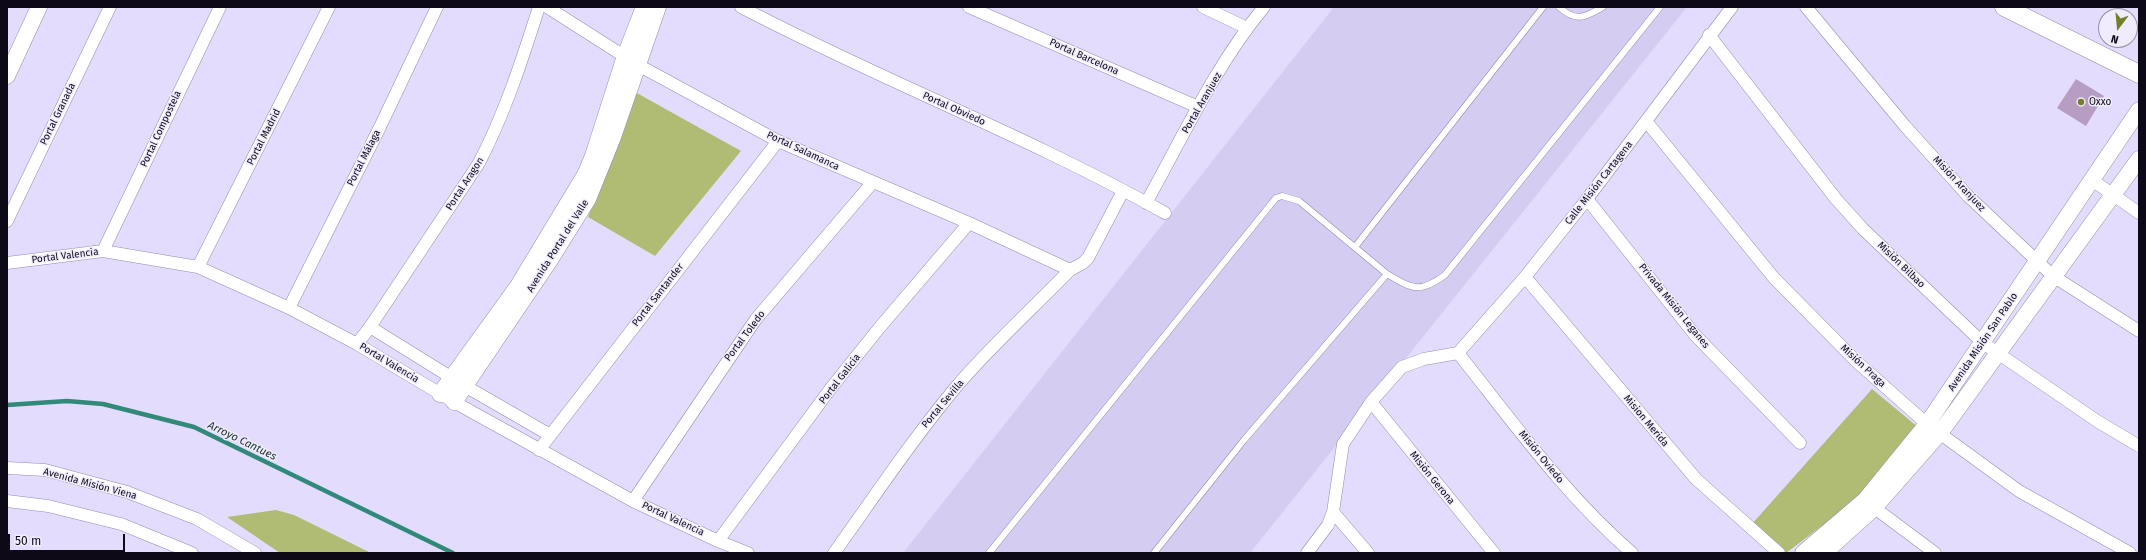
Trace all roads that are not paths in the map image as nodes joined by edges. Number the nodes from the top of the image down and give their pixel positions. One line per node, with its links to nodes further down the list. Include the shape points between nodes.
1 (39, 7): 28 (street)
2 (110, 7): 42 (street, Portal Granada)
3 (220, 7): 45 (street, Portal Compostela)
4 (328, 7): 48 (street, Portal Madrid)
5 (437, 7): 53 (street, Portal Málaga)
6 (539, 7): 54 (street, Portal Aragon, via 507,101 479,163)
7 (547, 7): 24 (street, Portal Salamanca)
8 (644, 7): 24 (street, Avenida Portal del Valle)
9 (658, 7): 26 (street, Avenida Portal del Valle)
10 (741, 7): 36 (street, Portal Obviedo, via 826,51 1004,131)
11 (969, 7): 29 (street, Portal Barcelona)
12 (1203, 7): 22 (street)
13 (1264, 7): 22 (street, Portal Aranjuez)
14 (1543, 7): 44 (lane)
15 (1559, 7): 16 (lane, via 1569,14 1583,18)
16 (1603, 7)
17 (1660, 7): 50 (lane, via 1445,275 1430,286 1421,288 1410,287)
18 (1732, 7): 23 (street, Calle Misión Cartagena)
19 (1806, 7): 46 (street, Misión Aranjuez, via 1905,126 1968,196)
20 (2004, 7): 27 (main road)
21 (2025, 7): 25 (main road)
22 (1247, 28): 29 (street, Portal Aranjuez)
23 (1709, 35): 31 (street, Calle Misión Cartagena); 56 (street, Misión Bilbao, via 1836,199 1863,229)
24 (625, 56): 26 (street, Portal Salamanca); 60 (street, Avenida Portal del Valle, via 593,156 574,195)
25 (2139, 64)
26 (638, 65): 32 (street, Portal Salamanca); 60 (street, Avenida Portal del Valle, via 594,185 578,218)
27 (2139, 74)
28 (7, 76)
29 (1198, 107): 39 (street, Portal Aranjuez)
30 (2139, 110): 34 (street, Avenida Misión San Pablo)
31 (1646, 121): 38 (street, Calle Misión Cartagena); 63 (street, Misión Praga, via 1774,278 1858,362)
32 (778, 140): 35 (street, Portal Salamanca); 64 (street, Portal Santander)
33 (2139, 159): 37 (street, Avenida Misión San Pablo)
34 (2092, 180): 37 (street); 46 (street, Avenida Misión San Pablo)
35 (873, 182): 43 (street, Portal Salamanca); 70 (street, Portal Toledo, via 756,319)
36 (1123, 191): 39 (street, Portal Obviedo); 49 (street, Portal Sevilla, via 1095,248 1083,263)
37 (2114, 196): 41 (street); 51 (street, Avenida Misión San Pablo)
38 (1587, 199): 52 (street, Calle Misión Cartagena); 65 (street, Privada Misión Leganes, via 1695,335)
39 (1146, 203): 40 (street, Portal Obviedo)
40 (1165, 213)
41 (2139, 213)
42 (7, 220)
43 (970, 223): 49 (street, Portal Salamanca); 73 (street, Portal Galicia, via 831,388)
44 (1355, 247): 50 (lane); 78 (lane, via 1299,201 1282,196 1276,198)
45 (103, 251): 47 (street, Portal Valencia); 48 (street, Portal Valencia)
46 (2037, 262): 51 (street, Misión Aranjuez); 56 (street, Avenida Misión San Pablo)
47 (7, 263)
48 (198, 267): 53 (street, Portal Valencia)
49 (1070, 270): 77 (street, Portal Sevilla, via 958,386 920,432)
50 (1387, 274): 79 (lane, via 1244,440)
51 (2053, 276): 55 (street, Misión Aranjuez); 59 (street, Avenida Misión San Pablo)
52 (1525, 278): 58 (street, Calle Misión Cartagena); 84 (street, Mision Merida, via 1691,475)
53 (289, 308): 57 (street, Portal Valencia)
54 (370, 327): 57 (street, Portal Aragon); 60 (street)
55 (2139, 331)
56 (1983, 343): 59 (street, Misión Bilbao); 63 (street, Avenida Misión San Pablo)
57 (357, 344): 61 (street, Portal Valencia)
58 (1458, 353): 62 (street, via 1424,359 1402,367); 83 (street, Misión Oviedo, via 1570,493)
59 (1998, 354): 63 (street, Avenida Misión San Pablo); 66 (street, Misión Bilbao, via 2096,421)
60 (458, 382): 61 (street, Avenida Portal del Valle); 64 (street)
61 (447, 398): 67 (street, Portal Valencia)
62 (1371, 402): 72 (street, via 1343,444); 82 (street, Misión Gerona)
63 (1934, 428): 71 (street, Avenida Misión San Pablo); 88 (street, Misión Praga, via 2019,491)
64 (550, 435): 67 (street, Portal Santander)
65 (1800, 443)
66 (2139, 446)
67 (539, 450): 70 (street, Portal Valencia)
68 (7, 468): 75 (street, Avenida Misión Viena, via 45,470 127,492 197,519)
69 (7, 501): 74 (street, via 48,506 121,524)
70 (633, 501): 73 (street, Portal Valencia)
71 (1869, 504): 85 (street, Avenida Misión San Pablo); 86 (street, Avenida Misión San Pablo); 87 (street)
72 (1333, 512): 80 (street, via 1328,525); 81 (street)
73 (718, 541): 76 (street, Portal Valencia)
74 (192, 553)
75 (255, 553)
76 (748, 553)
77 (834, 553)
78 (989, 553)
79 (1154, 553)
80 (1308, 553)
81 (1368, 553)
82 (1494, 553)
83 (1632, 553)
84 (1779, 553)
85 (1803, 553)
86 (1824, 553)
87 (1935, 553)
88 (2130, 553)

